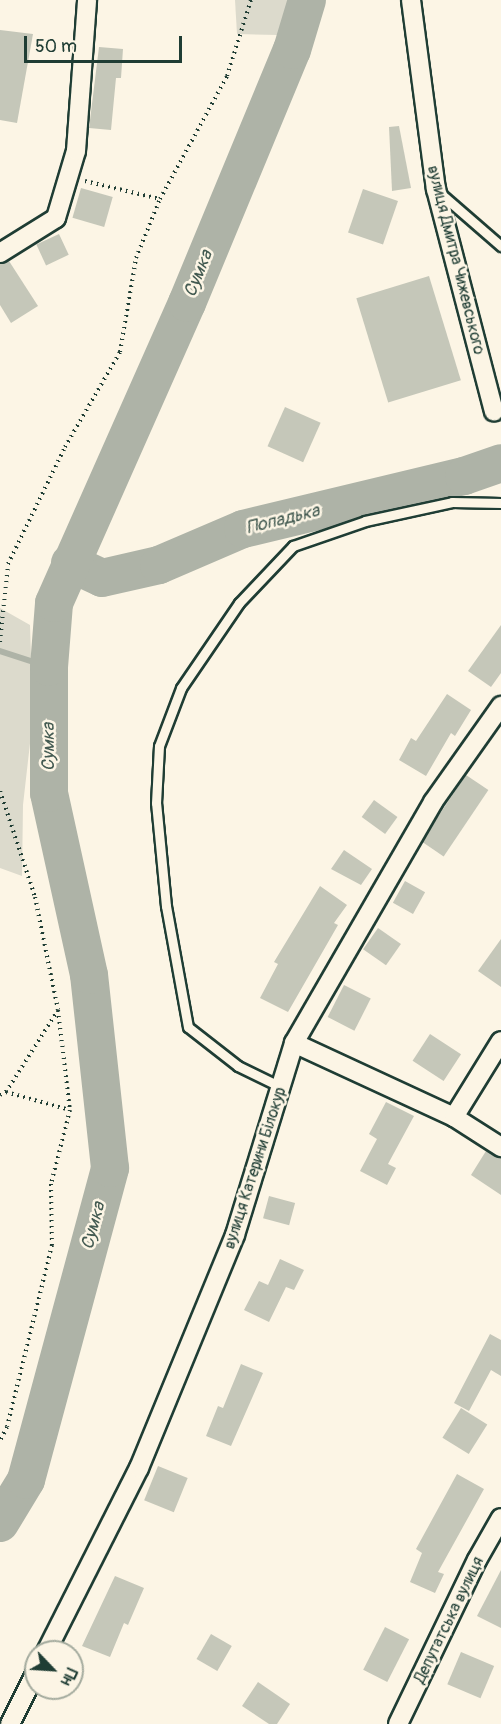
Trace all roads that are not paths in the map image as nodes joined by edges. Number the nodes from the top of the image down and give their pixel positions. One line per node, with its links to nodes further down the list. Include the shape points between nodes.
1 (87, 0): 5 (street, via 76,151 56,218)
2 (411, 0): 3 (street, вулиця Дмитра Чижевського)
3 (435, 189): 4 (lane); 6 (street, вулиця Дмитра Чижевського)
4 (501, 246)
5 (0, 253)
6 (494, 412)
7 (501, 503): 11 (lane, via 452,502 365,521 293,546 239,603 181,688 159,746 156,803 166,906 188,1027 238,1066)
8 (501, 706): 10 (street, вулиця Катерини Білокур, via 433,802)
9 (501, 1041): 12 (street)
10 (294, 1043): 11 (street, вулиця Катерини Білокур); 12 (street)
11 (281, 1087): 15 (street, вулиця Катерини Білокур, via 235,1235 144,1458)
12 (454, 1117): 13 (street)
13 (501, 1147)
14 (501, 1518): 18 (street, Депутатська вулиця)
15 (52, 1640)
16 (24, 1696): 17 (street)
17 (10, 1724)
18 (398, 1724)

